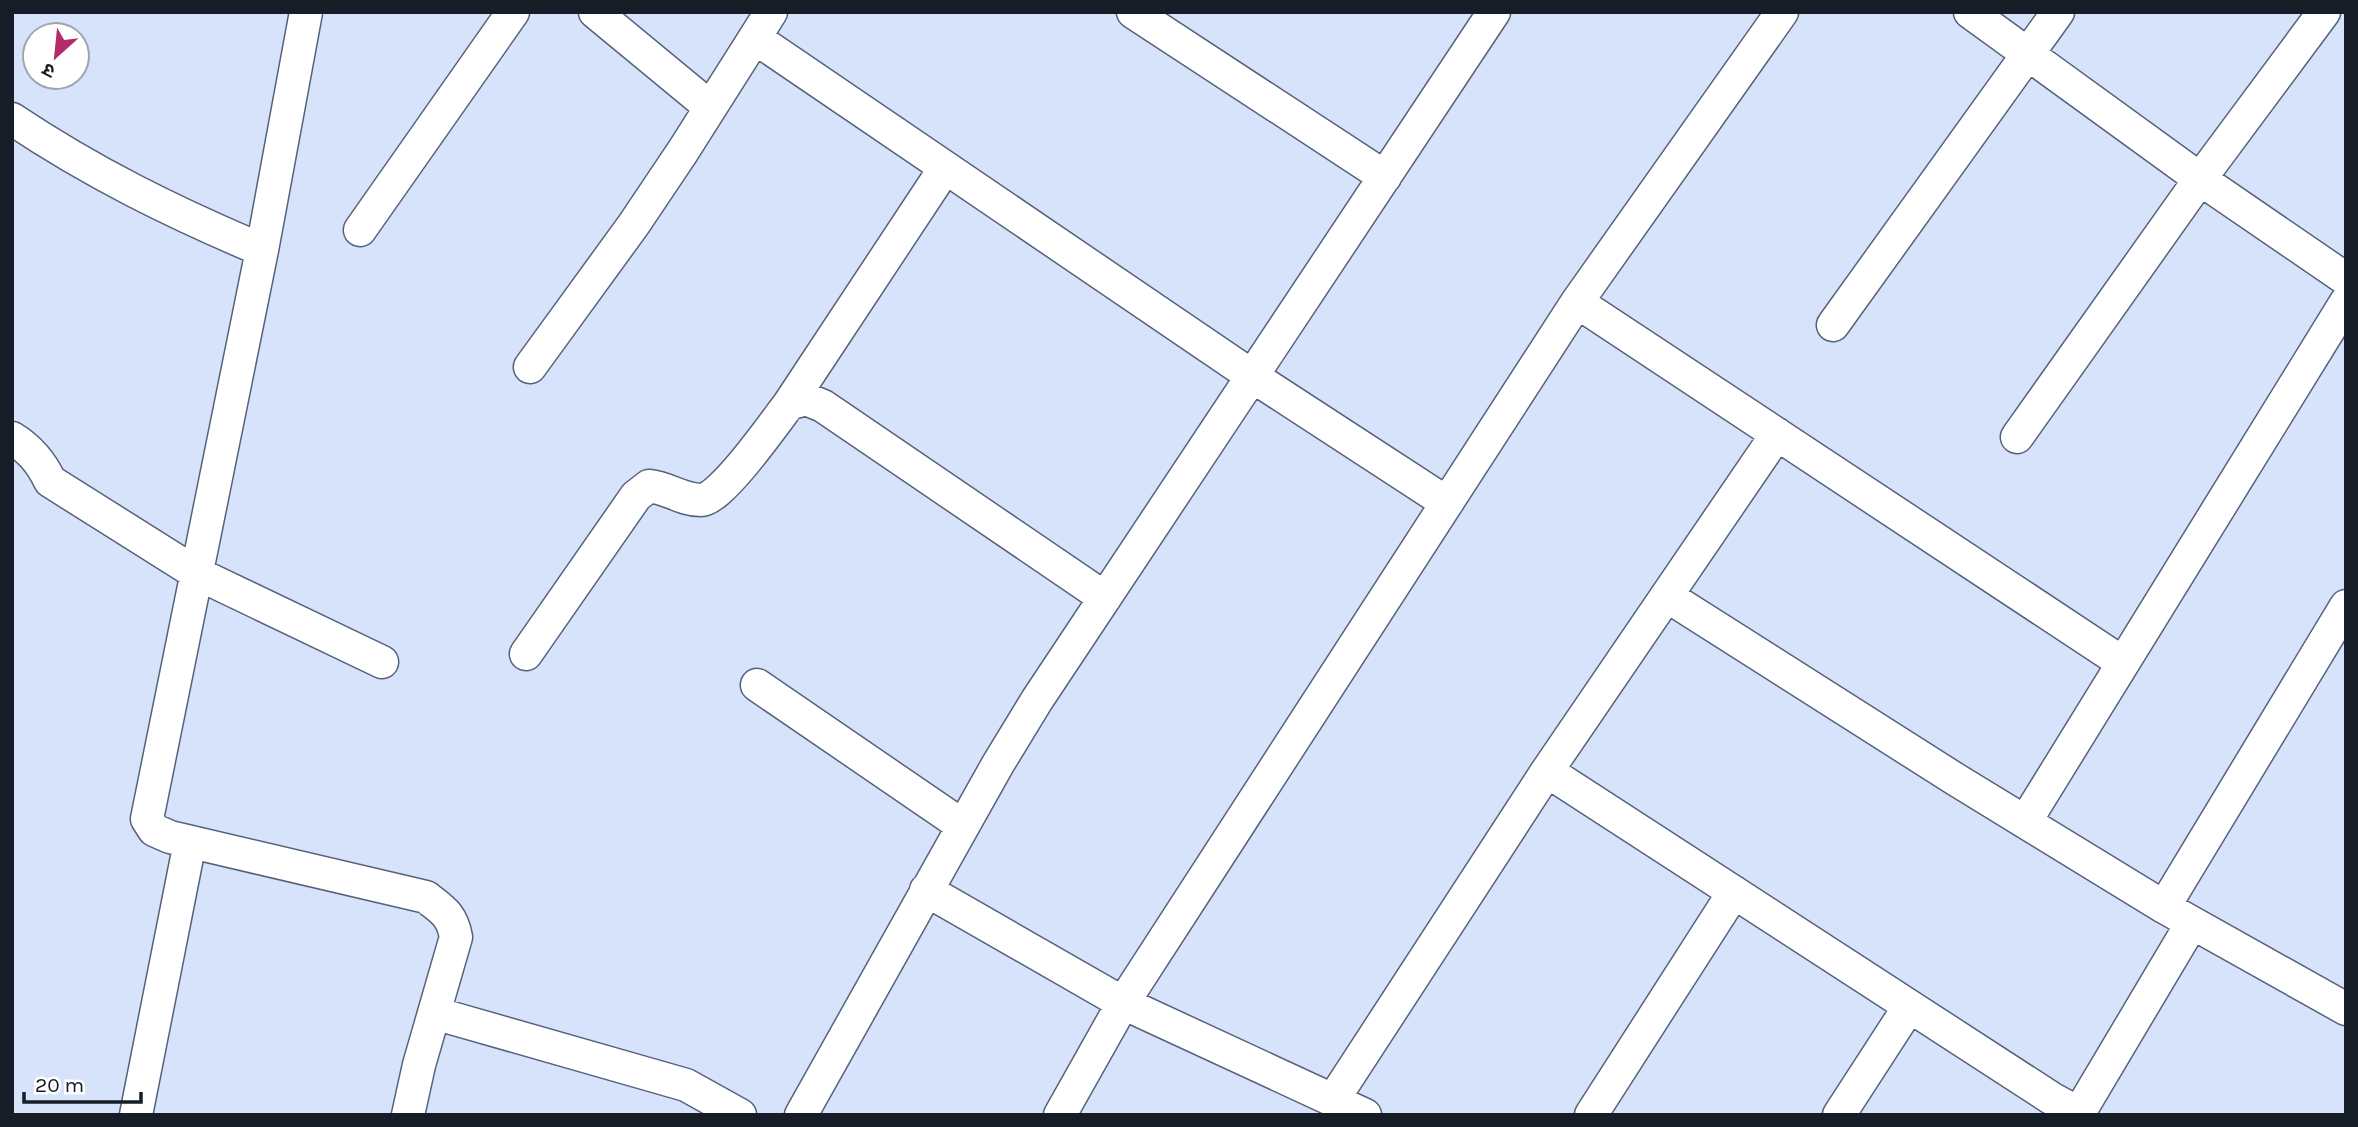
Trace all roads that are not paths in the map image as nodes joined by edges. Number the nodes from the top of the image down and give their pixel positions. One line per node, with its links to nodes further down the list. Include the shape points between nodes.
1 (306, 12): 18 (street)
2 (513, 12): 17 (street)
3 (595, 12): 12 (street)
4 (1133, 12): 15 (street)
5 (1493, 12): 15 (street)
6 (1782, 12): 20 (street)
7 (1970, 12): 11 (street)
8 (2058, 12): 11 (street)
9 (2323, 12): 16 (street)
10 (763, 25): 12 (street); 14 (street)
11 (2027, 53): 16 (street); 22 (street)
12 (710, 107): 23 (street, via 641,213)
13 (12, 119): 18 (street, via 135,193)
14 (944, 168): 24 (street); 25 (street)
15 (1385, 177): 24 (street)
16 (2200, 179): 19 (street); 27 (street)
17 (360, 230)
18 (262, 250): 30 (street)
19 (2346, 279)
20 (1577, 302): 26 (street); 29 (street)
21 (2346, 302): 36 (street)
22 (1833, 325)
23 (530, 367)
24 (1252, 376): 29 (street); 32 (street)
25 (789, 404): 32 (street, via 806,399 823,406); 34 (street, via 722,489 706,500 684,499 649,486 636,496)
26 (1777, 434): 31 (street); 36 (street)
27 (2017, 437)
28 (12, 438): 30 (street, via 41,463 50,481)
29 (1447, 503): 46 (street)
30 (196, 573): 35 (street); 41 (street, via 147,819 155,830)
31 (1667, 596): 38 (street); 39 (street)
32 (1105, 598): 40 (street)
33 (2346, 606): 44 (street)
34 (526, 654)
35 (382, 662)
36 (2123, 663): 39 (street)
37 (757, 685): 40 (street)
38 (1547, 771): 43 (street); 50 (street)
39 (2025, 822): 44 (street)
40 (962, 826): 42 (street)
41 (190, 842): 49 (street, via 426,897 442,908 453,921 456,937); 53 (street)
42 (926, 890): 46 (street); 56 (street)
43 (1734, 892): 47 (street); 59 (street)
44 (2164, 907): 45 (street)
45 (2192, 923): 48 (street); 52 (street)
46 (1123, 1003): 50 (street); 57 (street)
47 (1909, 1007): 51 (street); 60 (street)
48 (2346, 1009)
49 (434, 1013): 54 (street); 55 (street, via 685,1085)
50 (1333, 1100): 58 (street)
51 (2046, 1106): 52 (street)
52 (2081, 1114)
53 (136, 1115)
54 (408, 1115)
55 (740, 1115)
56 (801, 1115)
57 (1060, 1115)
58 (1365, 1115)
59 (1591, 1115)
60 (1839, 1115)

